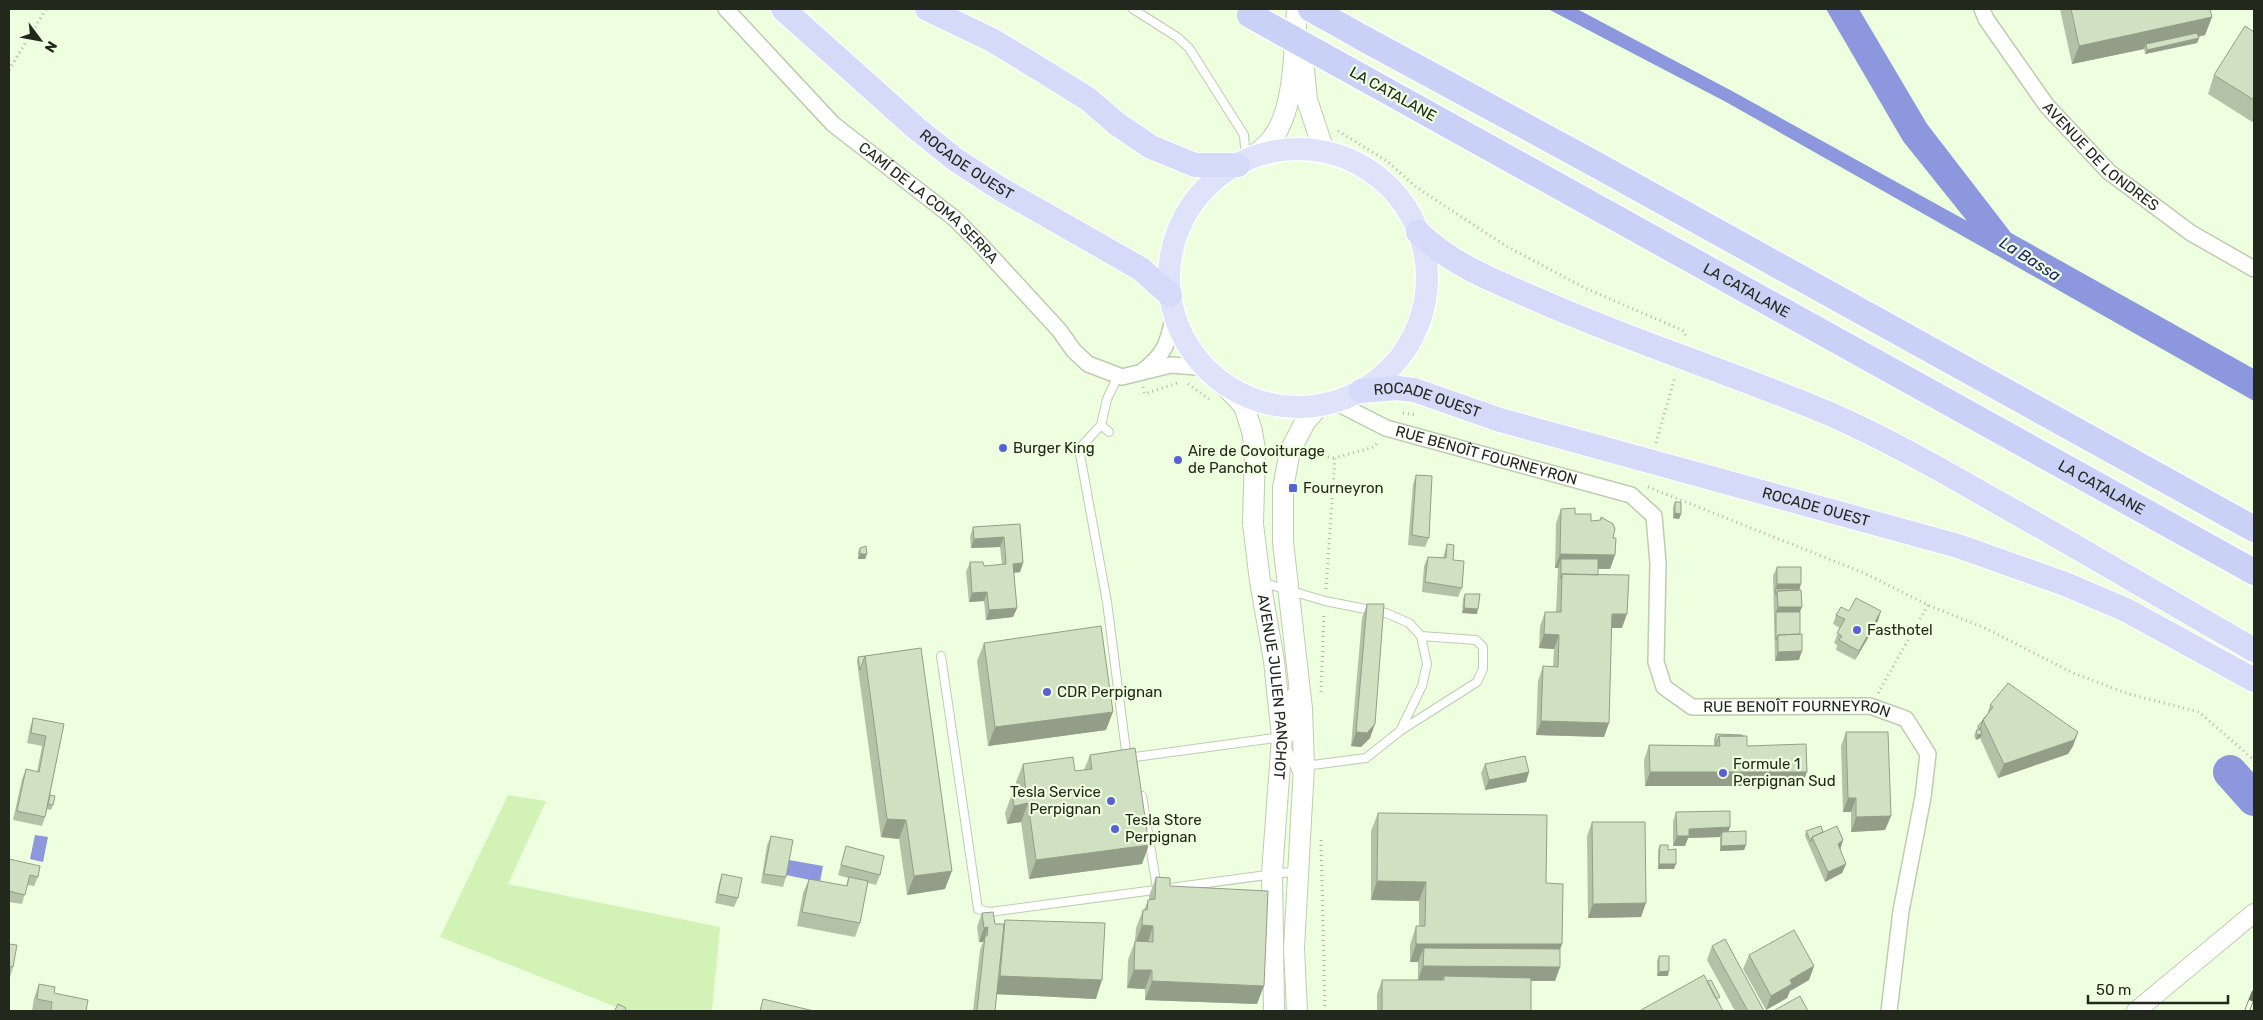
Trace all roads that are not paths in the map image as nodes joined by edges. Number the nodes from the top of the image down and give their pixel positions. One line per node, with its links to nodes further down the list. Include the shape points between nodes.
1 (726, 9): 17 (street, CAMÍ DE LA COMA SERRA, via 833,124 954,218 1059,330 1074,351 1088,364)
2 (783, 9): 14 (highway, ROCADE OUEST, via 956,160 1141,269)
3 (927, 9): 11 (highway, via 992,40 1043,71 1088,99 1151,147 1195,165)
4 (1133, 9): 11 (lane, via 1189,48 1244,135)
5 (1297, 9): 11 (main road, via 1289,95 1282,117 1271,140)
6 (1303, 9): 10 (main road, via 1303,75 1307,100)
7 (1310, 9): 22 (highway, bridge)
8 (1982, 9): 13 (street, AVENUE DE LONDRES, via 2047,106 2109,172 2191,233)
9 (1245, 12): 23 (highway, LA CATALANE, bridge)
10 (1324, 151): 11 (main road, via 1289,149); 12 (main road, via 1356,163 1382,182 1403,205)
11 (1247, 159): 14 (main road, via 1204,189 1179,228 1169,272)
12 (1418, 232): 18 (main road, via 1425,257 1424,310 1401,357 1383,376); 27 (highway, via 1453,261 1498,283 1612,332 1832,415 1941,470)
13 (2254, 269)
14 (1172, 304): 15 (main road, via 1194,352); 16 (street, via 1168,344 1160,358)
15 (1212, 372): 16 (street, CAMÍ DE LA COMA SERRA, via 1171,365); 19 (main road, via 1233,389 1253,399 1297,407); 24 (main road, AVENUE JULIEN PANCHOT, via 1244,406 1252,431 1255,450 1253,524)
16 (1139, 374): 17 (street, CAMÍ DE LA COMA SERRA)
17 (1118, 376): 20 (lane, via 1107,399)
18 (1361, 391): 19 (main road); 30 (highway, ROCADE OUEST, via 1414,390 1500,420 1958,546 2065,584 2155,624)
19 (1328, 405): 25 (main road, AVENUE JULIEN PANCHOT, via 1305,422 1290,451 1284,488 1283,542); 44 (street, RUE BENOÎT FOURNEYRON, via 1386,428 1631,494 1654,516 1657,535 1656,662 1664,687 1692,707 1870,706 1906,719 1928,754)
20 (1101, 425): 21 (lane); 33 (lane, via 1079,449 1107,602 1126,751)
21 (1109, 432)
22 (2254, 529)
23 (2254, 572)
24 (1260, 581): 25 (lane); 29 (main road, AVENUE JULIEN PANCHOT)
25 (1287, 591): 26 (lane, via 1386,613 1409,623); 35 (main road, AVENUE JULIEN PANCHOT, via 1302,709)
26 (1421, 636): 31 (lane, via 1426,664 1422,686); 31 (lane, via 1476,640 1483,647 1483,669 1477,682)
27 (2254, 650)
28 (941, 656): 40 (lane, via 978,909 990,912)
29 (1283, 670): 32 (main road, AVENUE JULIEN PANCHOT); 35 (lane, via 1291,746)
30 (2254, 680)
31 (1400, 731): 35 (lane, via 1366,758)
32 (1282, 738): 33 (lane); 37 (lane, via 1297,771 1296,814); 39 (main road, AVENUE JULIEN PANCHOT)
33 (1135, 757): 34 (lane)
34 (1137, 766)
35 (1304, 766): 37 (main road, AVENUE JULIEN PANCHOT)
36 (1140, 784): 40 (lane)
37 (1302, 825): 38 (main road, AVENUE JULIEN PANCHOT)
38 (1297, 871): 39 (lane); 43 (main road, AVENUE JULIEN PANCHOT, via 1294,948)
39 (1272, 873): 40 (lane); 42 (main road, AVENUE JULIEN PANCHOT)
40 (1157, 889)
41 (2252, 912): 45 (street)
42 (1274, 1011)
43 (1297, 1011)
44 (1888, 1011)
45 (2136, 1011)

